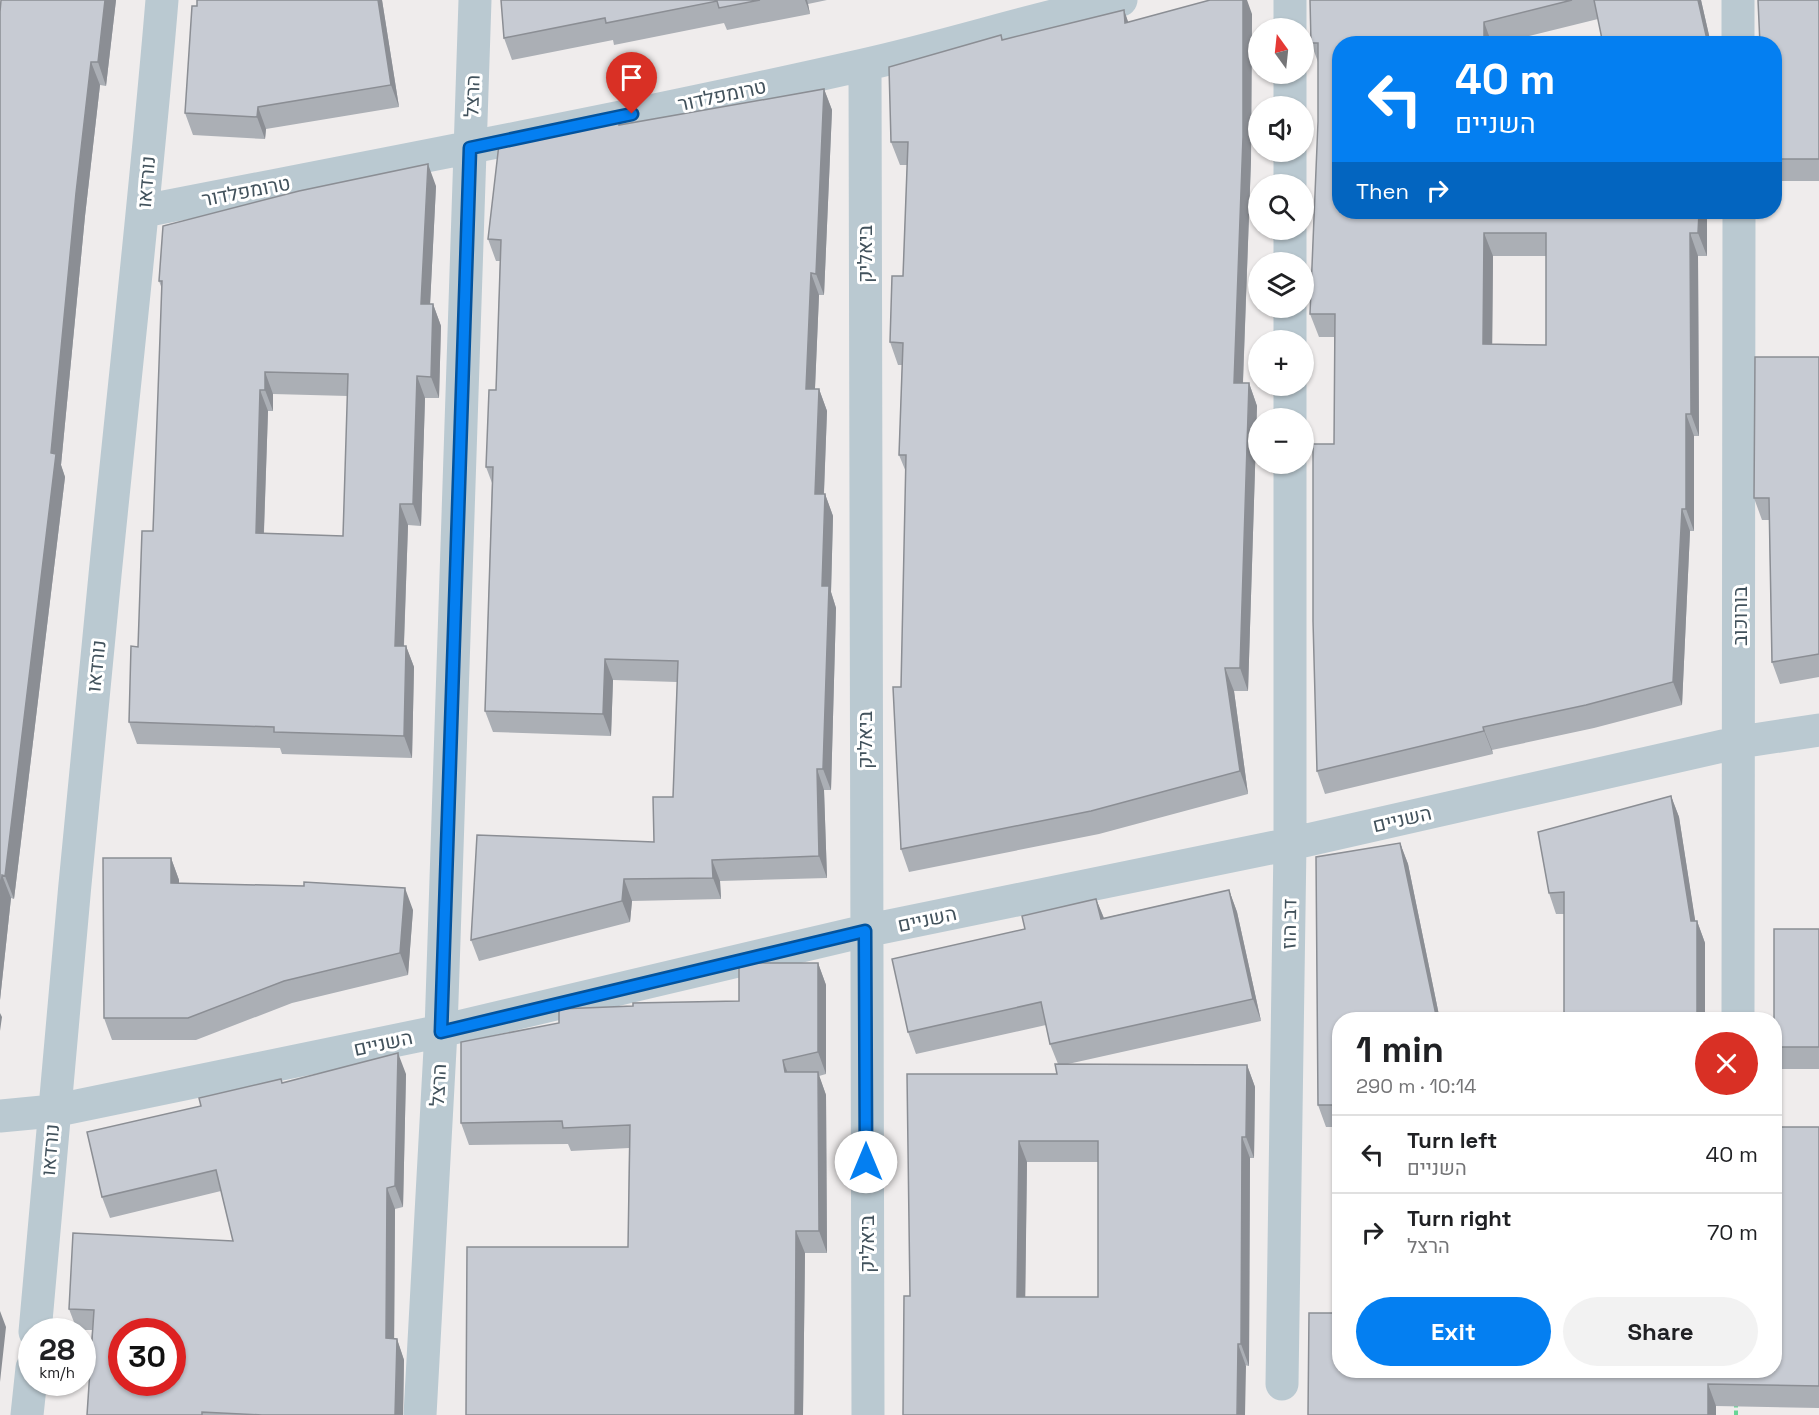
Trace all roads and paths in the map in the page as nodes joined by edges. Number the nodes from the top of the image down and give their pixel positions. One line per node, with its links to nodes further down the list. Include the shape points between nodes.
1 (162, 0): 11 (street, נורדאו)
2 (475, 0): 10 (street, הרצל)
3 (1121, 0): 6 (street, טרומפלדור)
4 (1290, 0): 7 (street)
5 (1738, 0): 8 (street)
6 (1062, 6): 9 (street, טרומפלדור)
7 (1290, 18)
8 (1738, 36)
9 (865, 65): 10 (street, טרומפלדור); 17 (street, ביאליק)
10 (470, 148): 11 (street, טרומפלדור); 19 (street, הרצל)
11 (144, 211): 20 (street, נורדאו)
12 (1739, 219): 15 (street, בורוכוב)
13 (1290, 474): 16 (street, דב הוז)
14 (1819, 730): 15 (street, השניים)
15 (1740, 742): 16 (street, השניים); 18 (street, בורוכוב)
16 (1290, 844): 17 (street, השניים); 23 (street, דב הוז)
17 (865, 931): 19 (street, השניים); 28 (street, ביאליק)
18 (1738, 1012)
19 (441, 1032): 20 (street, השניים); 27 (street, הרצל)
20 (53, 1111): 21 (street, השניים); 22 (street, נורדאו)
21 (0, 1116)
22 (35, 1318)
23 (1282, 1384)
24 (1736, 1393): 29 (path)
25 (29, 1396): 26 (street)
26 (27, 1415)
27 (420, 1415)
28 (868, 1415)
29 (1736, 1415)

